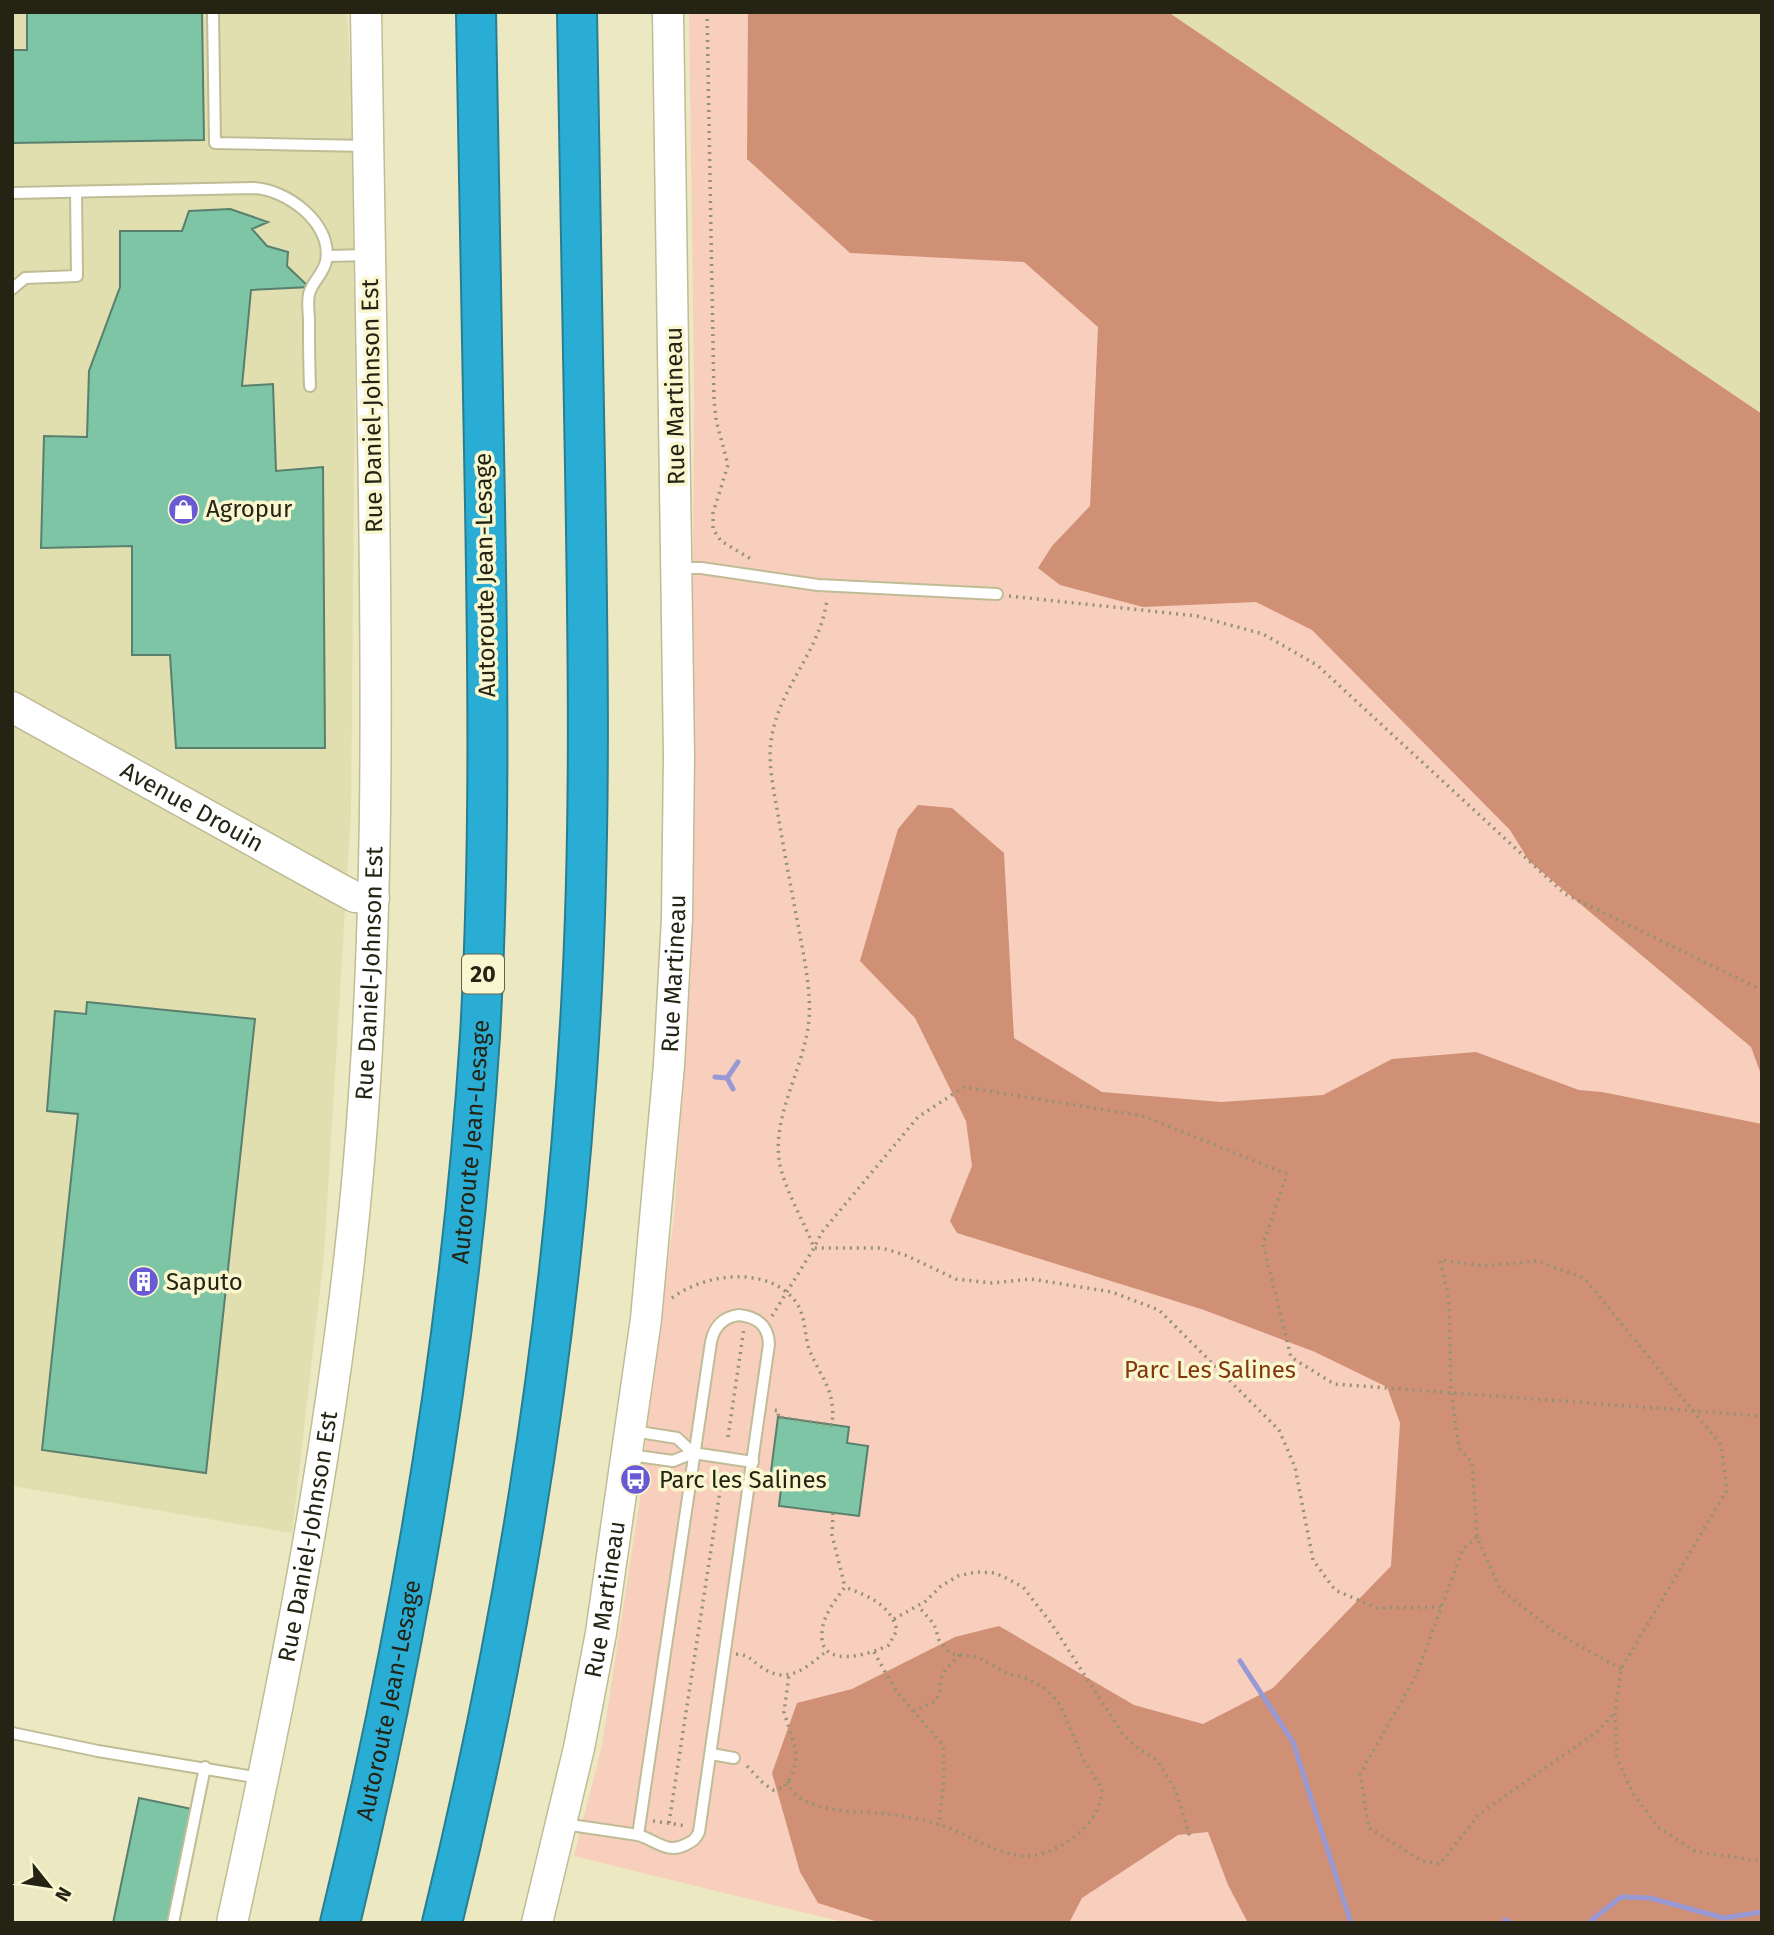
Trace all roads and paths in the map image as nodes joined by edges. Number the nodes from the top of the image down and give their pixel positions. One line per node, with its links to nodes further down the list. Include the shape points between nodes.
1 (213, 12): 7 (lane, via 215,143)
2 (366, 12): 7 (street, Rue Daniel-Johnson Est)
3 (476, 12): 63 (highway, Autoroute Jean-Lesage / 20, via 488,737 477,1077 456,1302 431,1479 390,1702)
4 (577, 12): 64 (highway, via 589,759 576,1082 551,1343 519,1565 484,1748)
5 (668, 12): 15 (street, Rue Martineau)
6 (707, 12): 14 (path, via 713,389 728,461 712,525 721,541)
7 (369, 146): 10 (street, Rue Daniel-Johnson Est)
8 (76, 192): 9 (lane); 11 (lane, via 265,190 307,214 321,233); 12 (lane, via 77,276 25,278)
9 (12, 193)
10 (370, 255): 11 (lane); 19 (street, Rue Daniel-Johnson Est)
11 (327, 256): 13 (lane, via 309,295)
12 (12, 289)
13 (310, 386)
14 (759, 563)
15 (677, 569): 17 (lane, via 701,568 838,586); 31 (street, Rue Martineau, via 679,809 673,1006 654,1243)
16 (827, 594): 21 (path, via 813,648 782,702 770,748 809,1009 780,1131 779,1159)
17 (997, 594): 20 (path, via 1197,616 1263,634 1317,665 1565,894)
18 (12, 707): 19 (street, Avenue Drouin, via 340,890)
19 (374, 898): 53 (street, Rue Daniel-Johnson Est, via 360,1158 334,1386)
20 (1762, 990)
21 (814, 1248): 22 (path); 26 (path, via 821,1232 918,1117 964,1087 1143,1116 1287,1174 1263,1244 1291,1357 1334,1384); 39 (path, via 882,1248 956,1279 992,1283 1031,1279 1112,1292 1158,1310 1279,1430 1295,1467 1313,1560 1335,1590 1377,1608)
22 (787, 1294): 23 (path, via 761,1280 729,1277 687,1289); 24 (path); 28 (path, via 801,1312 809,1348 833,1400 832,1424 778,1418)
23 (668, 1304)
24 (771, 1318)
25 (744, 1325): 30 (path)
26 (1451, 1391): 27 (path); 27 (path, via 1449,1300 1440,1260 1485,1266 1537,1261 1584,1278); 36 (path, via 1460,1448 1472,1462)
27 (1692, 1409): 29 (path); 45 (path, via 1721,1445 1727,1490)
28 (779, 1411)
29 (1762, 1416)
30 (728, 1437)
31 (629, 1443): 32 (lane, via 673,1461); 32 (lane, via 677,1438); 55 (street, Rue Martineau, via 594,1671)
32 (693, 1453): 33 (lane); 33 (lane, via 713,1335 726,1319 746,1315 764,1325 769,1336); 58 (lane)
33 (753, 1462): 50 (lane)
34 (722, 1478): 56 (path)
35 (833, 1513): 37 (path, via 832,1535)
36 (1477, 1536): 39 (path, via 1463,1549); 45 (path, via 1500,1589 1552,1630)
37 (845, 1587): 40 (path, via 872,1598); 41 (path, via 821,1634)
38 (918, 1606): 40 (path); 43 (path, via 934,1624 947,1651); 59 (path, via 958,1576 976,1572 995,1573 1023,1587 1122,1733 1157,1760 1176,1791)
39 (1441, 1607): 48 (path, via 1415,1678 1360,1774 1369,1828 1422,1861 1440,1864 1479,1814 1598,1731)
40 (894, 1619): 42 (path, via 897,1630 889,1645)
41 (828, 1650): 42 (path, via 844,1657); 46 (path)
42 (874, 1652): 47 (path)
43 (960, 1654): 47 (path, via 942,1674 936,1701); 57 (path, via 978,1657 1051,1694 1102,1789 1090,1822 1040,1855 1003,1851)
44 (749, 1655): 46 (path, via 760,1667)
45 (1621, 1669): 48 (path)
46 (789, 1675): 54 (path, via 784,1712 796,1762)
47 (913, 1711): 57 (path, via 943,1745)
48 (1615, 1713): 60 (path, via 1617,1758 1632,1792 1658,1827 1696,1852)
49 (12, 1733): 52 (lane)
50 (711, 1754): 51 (lane); 58 (lane, via 696,1839 670,1849)
51 (734, 1758): 54 (path, via 773,1790 784,1788)
52 (205, 1767): 53 (lane); 61 (lane)
53 (263, 1778): 62 (street, Rue Daniel-Johnson Est)
54 (788, 1781): 57 (path, via 799,1798 823,1807 918,1817)
55 (562, 1823): 58 (lane); 65 (street, Rue Martineau)
56 (669, 1823)
57 (939, 1825)
58 (638, 1835)
59 (1190, 1837)
60 (1762, 1861)
61 (173, 1923)
62 (232, 1923)
63 (340, 1923)
64 (442, 1923)
65 (537, 1923)

